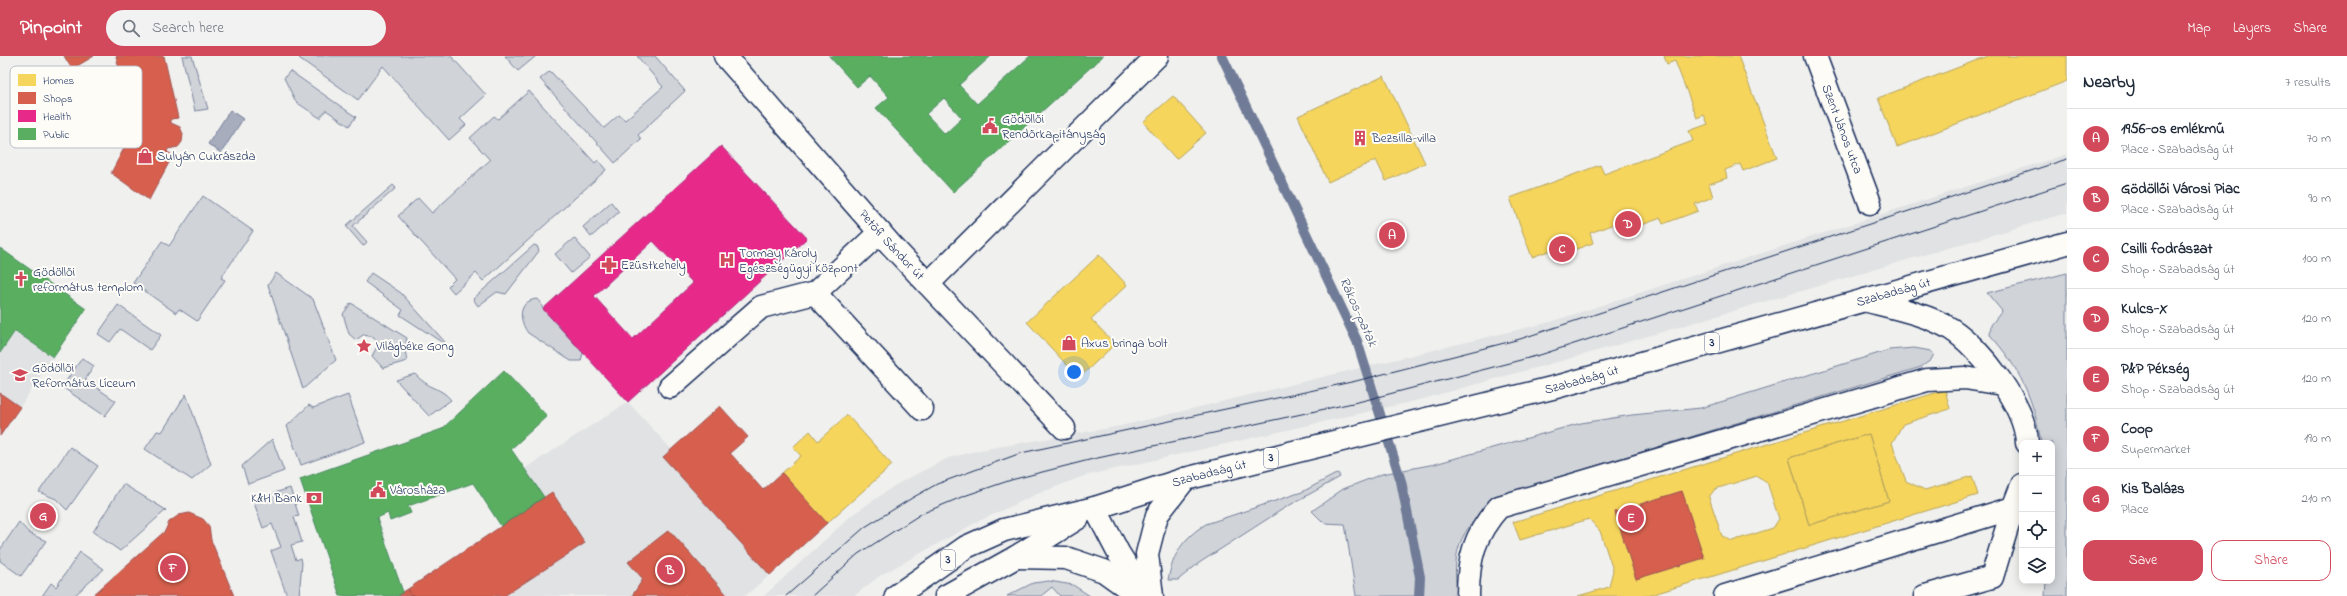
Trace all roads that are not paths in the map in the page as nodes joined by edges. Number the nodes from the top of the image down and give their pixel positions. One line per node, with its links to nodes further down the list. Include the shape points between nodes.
1 (726, 56): 5 (main road, Petőfi Sándor út)
2 (1157, 56): 7 (main road)
3 (1815, 56): 4 (main road, Szent János utca)
4 (1870, 202)
5 (880, 232): 7 (main road, Petőfi Sándor út); 8 (main road)
6 (2067, 243): 9 (main road, Szabadság út / 3)
7 (928, 284): 13 (main road, Petőfi Sándor út)
8 (815, 293): 11 (main road, via 761,307); 12 (main road)
9 (1864, 300): 10 (main road, via 1911,313 1950,329 1976,350); 15 (main road, Szabadság út / 3, via 1560,386)
10 (2002, 384): 14 (main road, via 2017,406); 25 (main road, via 1965,378 1927,380 1499,507 1485,523 1473,547)
11 (670, 387)
12 (922, 409)
13 (1064, 428)
14 (2027, 440)
15 (1185, 479): 17 (main road, Szabadság út / 3); 24 (main road, via 1157,514 1147,554)
16 (2019, 493): 18 (main road)
17 (1095, 508): 19 (main road, Szabadság út / 3); 20 (main road, Szabadság út / 3, via 1004,530 966,547); 23 (main road, via 1119,554)
18 (2013, 508): 26 (main road); 27 (main road, via 1992,577)
19 (1016, 557): 21 (main road, Szabadság út / 3); 22 (main road, via 1066,558 1104,571)
20 (896, 596)
21 (946, 596)
22 (1138, 596)
23 (1146, 596)
24 (1152, 596)
25 (1468, 596)
26 (1725, 596)
27 (1925, 596)

